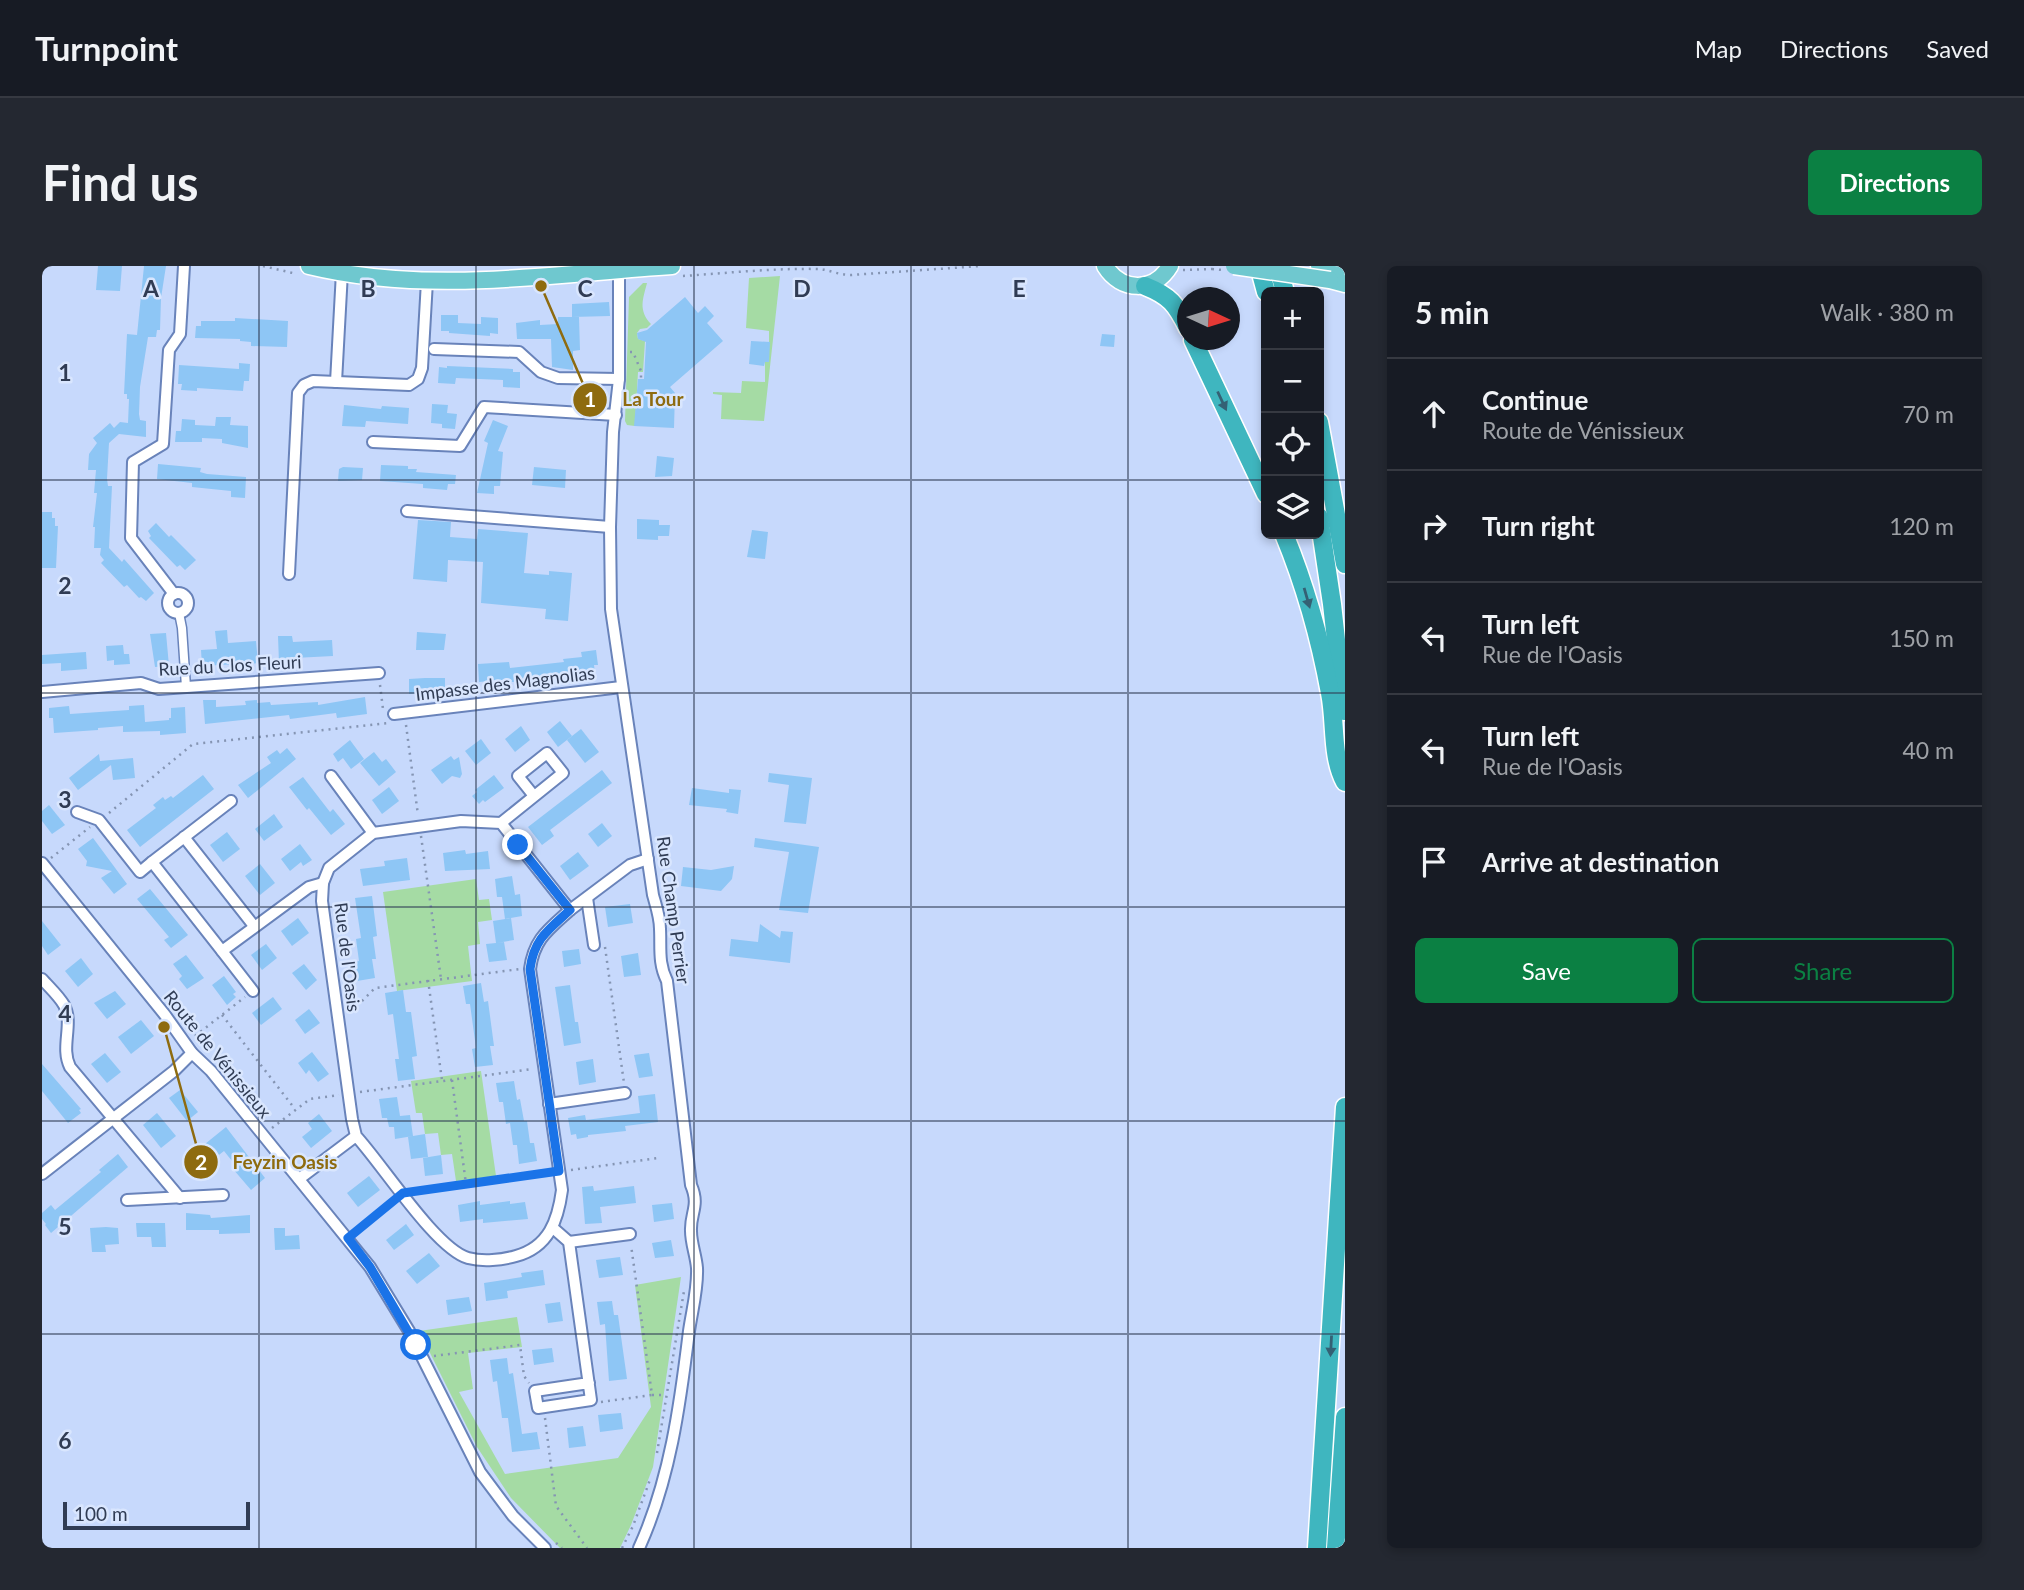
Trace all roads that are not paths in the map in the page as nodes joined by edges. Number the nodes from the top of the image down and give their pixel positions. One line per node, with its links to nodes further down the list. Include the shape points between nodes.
1 (184, 266): 32 (street, via 180,334 170,350 163,444 133,462 131,538 174,594 181,594 187,602 185,610)
2 (309, 266): 11 (main road)
3 (672, 266): 8 (main road)
4 (1105, 266): 14 (main road, via 1120,282)
5 (1234, 266): 12 (main road, bridge)
6 (1259, 266): 15 (highway)
7 (1278, 266): 16 (highway)
8 (619, 267): 13 (main road, via 487,282); 20 (street, Rue Champ Perrier)
9 (1174, 268): 14 (main road)
10 (1345, 271): 12 (main road)
11 (342, 272): 13 (main road); 21 (street)
12 (1330, 274)
13 (427, 281): 21 (street, via 418,379 409,385)
14 (1145, 286): 17 (highway)
15 (1265, 287)
16 (1284, 287)
17 (1177, 308)
18 (434, 349): 20 (street, via 519,352 541,372 558,378)
19 (1198, 350): 25 (highway, one-way to 25)
20 (619, 379): 22 (street, Rue Champ Perrier)
21 (337, 382): 31 (street, via 313,381 298,393)
22 (616, 415): 23 (street, via 484,407 460,446); 27 (street, Rue Champ Perrier)
23 (373, 442)
24 (1324, 449): 30 (highway)
25 (1261, 483)
26 (407, 511): 27 (street)
27 (610, 527): 35 (street, Rue Champ Perrier, via 611,608)
28 (1286, 539): 40 (highway, one-way to 40, via 1321,648 1339,771)
29 (1322, 539): 38 (highway)
30 (1345, 564)
31 (289, 574)
32 (178, 613): 34 (street)
33 (379, 673): 34 (street, Rue du Clos Fleuri)
34 (187, 687): 36 (street, Rue du Clos Fleuri, via 159,689 141,683)
35 (621, 687): 37 (street, Impasse des Magnolias); 47 (street, Rue Champ Perrier)
36 (42, 692)
37 (391, 716)
38 (1345, 721)
39 (331, 776): 45 (street)
40 (1345, 782)
41 (534, 796): 44 (street)
42 (231, 801): 46 (street)
43 (77, 812): 48 (street, via 99,820 140,872)
44 (501, 823): 45 (street, via 461,821); 52 (street)
45 (373, 834): 50 (street, Rue de l'Oasis, via 329,868)
46 (184, 837): 48 (street); 53 (street)
47 (648, 859): 51 (street, via 630,865); 75 (street, Rue Champ Perrier, via 694,1192 691,1227 697,1265 668,1462)
48 (152, 862): 55 (street)
49 (42, 864): 58 (street, Route de Vénissieux)
50 (323, 883): 53 (street, via 309,887); 63 (street, Rue de l'Oasis)
51 (587, 898): 52 (street); 54 (street)
52 (570, 910): 60 (street, via 542,936 530,969)
53 (254, 926): 55 (street)
54 (594, 945)
55 (222, 951): 57 (street)
56 (42, 979): 62 (street, via 64,1005 70,1067)
57 (253, 991)
58 (192, 1053): 62 (street); 65 (street, Route de Vénissieux)
59 (625, 1093): 60 (street)
60 (549, 1104): 69 (street, via 562,1190)
61 (1345, 1107): 76 (highway, one-way to 76)
62 (113, 1117): 64 (street); 67 (street)
63 (356, 1136): 65 (street); 69 (street, Rue de l'Oasis, via 438,1239 467,1258 502,1259 525,1253)
64 (42, 1174)
65 (299, 1179): 74 (street, Route de Vénissieux, via 370,1267 410,1331 480,1472 513,1516)
66 (223, 1195): 67 (street)
67 (180, 1198): 68 (street)
68 (127, 1200)
69 (553, 1228): 71 (street)
70 (629, 1234): 71 (street)
71 (569, 1242): 72 (street)
72 (589, 1383): 72 (street, via 535,1391 538,1408 591,1400)
73 (1345, 1417): 77 (highway)
74 (545, 1548)
75 (639, 1548)
76 (1317, 1548)
77 (1336, 1548)

